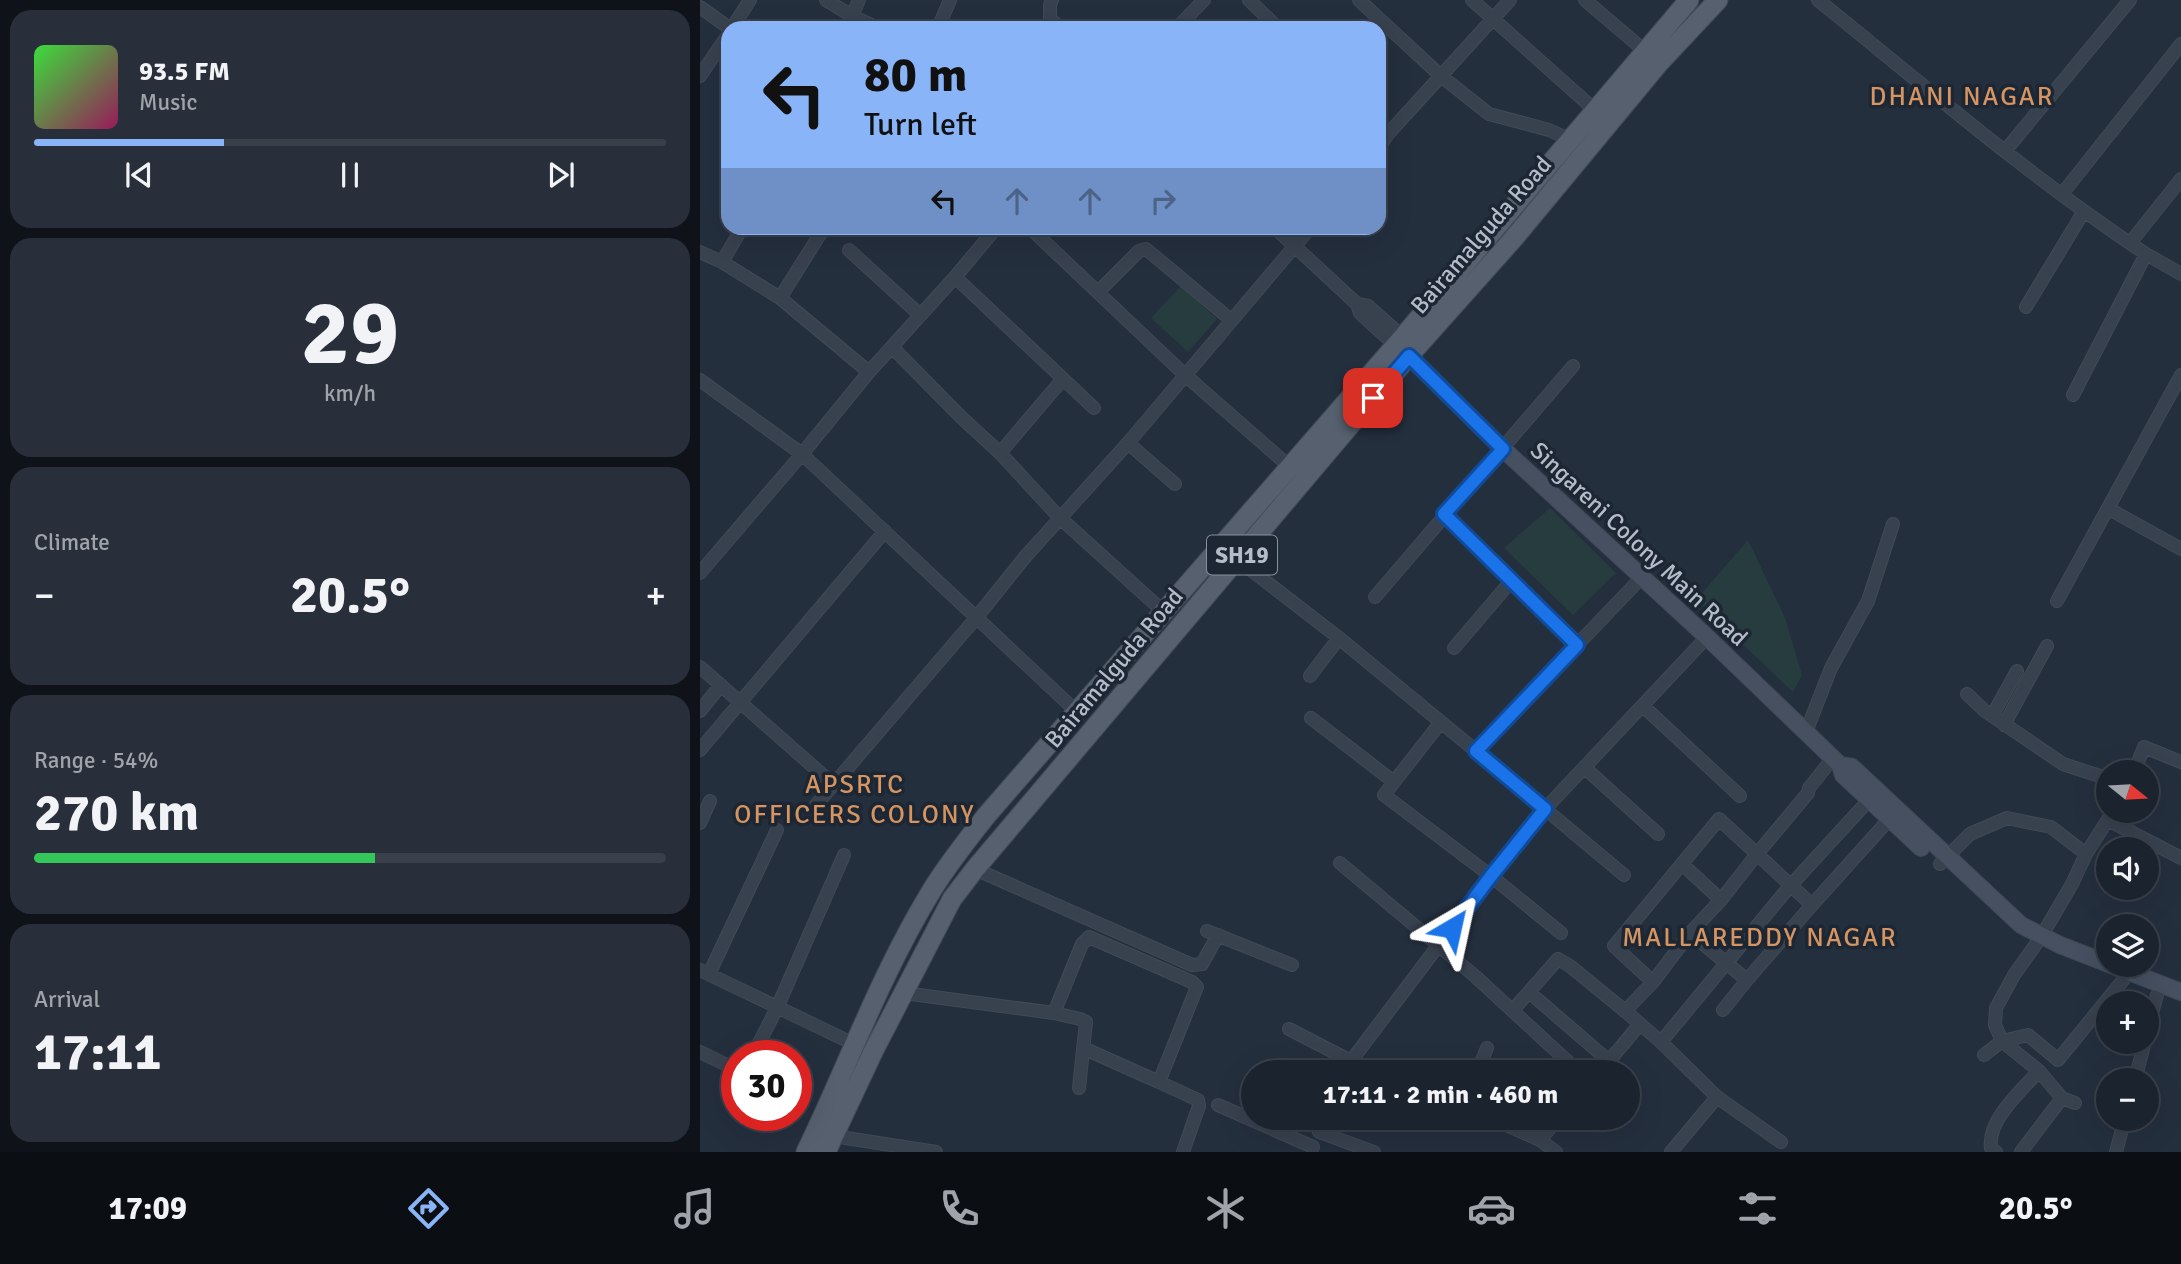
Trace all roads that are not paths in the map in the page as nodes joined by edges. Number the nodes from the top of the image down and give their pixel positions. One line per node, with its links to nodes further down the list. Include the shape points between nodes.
1 (750, 0): 20 (street)
2 (826, 0): 17 (street)
3 (859, 0): 17 (street)
4 (950, 0): 22 (street)
5 (1052, 0): 23 (street)
6 (1204, 0): 24 (street)
7 (1250, 0): 25 (street)
8 (1359, 0): 26 (street)
9 (1472, 0): 18 (street)
10 (1510, 0): 18 (street)
11 (1585, 0): 30 (street)
12 (1689, 0): 30 (main road, Bairamalguda Road / SH19)
13 (1718, 0): 59 (main road, Bairamalguda Road / SH19, via 1659,63 1514,239)
14 (1818, 0): 36 (street)
15 (2130, 0): 36 (street)
16 (700, 7): 19 (street)
17 (852, 16): 21 (street)
18 (1493, 19): 32 (street); 33 (street)
19 (721, 21)
20 (736, 21)
21 (863, 21)
22 (942, 21)
23 (1052, 21)
24 (1184, 21)
25 (1271, 21)
26 (1382, 21)
27 (1386, 25): 32 (street)
28 (721, 44): 31 (street)
29 (2181, 44): 38 (street)
30 (1646, 52): 33 (main road, Bairamalguda Road / SH19)
31 (701, 72)
32 (1441, 76): 34 (street); 35 (street, via 1489,114)
33 (1596, 111): 35 (main road, Bairamalguda Road / SH19)
34 (1386, 127)
35 (1571, 139): 59 (main road, Bairamalguda Road / SH19)
36 (2005, 151): 38 (street)
37 (2181, 179): 46 (street)
38 (2062, 194): 39 (street)
39 (2084, 211): 46 (street); 56 (street)
40 (738, 235): 51 (street)
41 (820, 235): 55 (street)
42 (990, 235): 53 (street)
43 (1037, 235): 54 (street)
44 (1282, 235): 47 (street)
45 (1304, 235): 47 (street)
46 (2130, 243): 50 (street)
47 (1294, 246): 58 (street); 59 (street, via 1357,304 1360,313)
48 (849, 250): 57 (street)
49 (700, 252): 51 (street)
50 (2146, 254): 52 (street); 67 (street)
51 (722, 262): 55 (street)
52 (2181, 274)
53 (955, 277): 57 (street); 66 (street)
54 (1098, 292): 58 (street, via 1146,248); 63 (street)
55 (780, 298): 62 (street)
56 (2026, 307)
57 (919, 314): 60 (street)
58 (1231, 320): 63 (street)
59 (1402, 346): 70 (street, Singareni Colony Main Road); 73 (main road, Bairamalguda Road / SH19); 81 (main road, Bairamalguda Road / SH19)
60 (892, 347): 62 (street); 71 (street)
61 (1573, 366): 70 (street)
62 (869, 372): 72 (street)
63 (1185, 375): 69 (street); 73 (street)
64 (2181, 376): 75 (street)
65 (700, 380): 72 (street)
66 (1062, 380): 68 (street); 71 (street)
67 (2073, 395)
68 (1094, 408)
69 (1128, 443): 74 (street); 77 (street)
70 (1503, 449): 76 (street); 83 (street, Singareni Colony Main Road)
71 (1000, 453): 77 (street)
72 (802, 454): 79 (street); 82 (street)
73 (1290, 467): 87 (main road, Bairamalguda Road / SH19)
74 (1175, 484)
75 (2109, 509): 80 (street); 86 (street)
76 (1444, 514): 84 (street); 85 (street)
77 (1059, 517): 87 (street); 88 (street)
78 (1893, 524): 107 (street, via 1868,601 1830,668)
79 (885, 531): 88 (street); 99 (street)
80 (2181, 549)
81 (1238, 560): 90 (street); 135 (main road, Bairamalguda Road / SH19)
82 (700, 573)
83 (1642, 577): 89 (street, Singareni Colony Main Road); 91 (street)
84 (1512, 580): 91 (street); 93 (street)
85 (1375, 597)
86 (2057, 601)
87 (1165, 613): 102 (main road, Bairamalguda Road / SH19)
88 (976, 618): 102 (street); 116 (street)
89 (1707, 637): 100 (street); 107 (street, Singareni Colony Main Road)
90 (1339, 638): 96 (street); 105 (street)
91 (1577, 645): 109 (street)
92 (2047, 646): 106 (street)
93 (1454, 648)
94 (700, 667): 97 (street)
95 (2017, 671): 103 (street)
96 (1310, 676)
97 (721, 685): 99 (street); 101 (street)
98 (1967, 694): 103 (street)
99 (740, 702): 108 (street); 116 (street)
100 (1643, 706): 113 (street); 117 (street)
101 (700, 711)
102 (1077, 712): 138 (main road, Bairamalguda Road / SH19, via 986,816)
103 (1992, 716): 106 (street)
104 (1311, 718): 115 (street)
105 (1441, 722): 109 (street); 115 (street)
106 (2004, 724): 114 (street, via 2063,764)
107 (1806, 732): 111 (street, Singareni Colony Main Road)
108 (700, 750)
109 (1476, 751): 121 (street)
110 (2139, 760): 112 (street, via 2144,747)
111 (1837, 762): 118 (street, Singareni Colony Main Road, via 1843,775); 122 (street, Singareni Colony Main Road, via 1852,767); 128 (street)
112 (2181, 762)
113 (1585, 768): 121 (street); 127 (street)
114 (2096, 775)
115 (1394, 782): 137 (street, via 1384,795)
116 (833, 784): 120 (street)
117 (1740, 796)
118 (1869, 800): 122 (street, Singareni Colony Main Road); 139 (street)
119 (710, 801): 125 (street)
120 (816, 805)
121 (1545, 809): 136 (street); 137 (street)
122 (1893, 814): 132 (street, Singareni Colony Main Road); 142 (street)
123 (2106, 823): 129 (street)
124 (2124, 823): 131 (street)
125 (700, 824)
126 (777, 830): 149 (street)
127 (1658, 834)
128 (1757, 853): 134 (street, via 1719,819); 139 (street); 141 (street)
129 (2086, 854): 132 (street, via 2051,827 2007,818 1970,834); 145 (street)
130 (844, 855): 159 (street)
131 (2181, 858)
132 (1943, 861): 145 (street, Singareni Colony Main Road, via 2018,933)
133 (1340, 863): 146 (street)
134 (1682, 864): 141 (street); 152 (street, via 1614,946)
135 (975, 869): 140 (main road, Bairamalguda Road / SH19); 148 (street, via 1192,965 1202,964 1212,933)
136 (1624, 875)
137 (1491, 876): 143 (street); 146 (street)
138 (938, 881): 140 (main road); 169 (main road, Bairamalguda Road / SH19)
139 (1790, 886): 142 (street); 147 (street)
140 (957, 893): 156 (main road, Bairamalguda Road / SH19)
141 (1721, 900): 144 (street)
142 (1812, 905): 151 (street)
143 (1561, 933)
144 (1690, 933): 147 (street); 152 (street)
145 (2039, 941): 150 (street, Singareni Colony Main Road); 155 (street, Singareni Colony Main Road); 167 (street, via 1996,1008 1995,1025)
146 (1440, 945): 160 (street); 175 (street)
147 (1725, 962): 151 (street); 168 (street)
148 (1292, 965)
149 (704, 972): 159 (street)
150 (2124, 979): 153 (street, Singareni Colony Main Road); 167 (street, via 2058,1060 2028,1035)
151 (1746, 980): 161 (street)
152 (1653, 982): 162 (street)
153 (2149, 991)
154 (1528, 992): 160 (street); 162 (street, via 1558,959); 178 (street)
155 (2181, 992)
156 (904, 993): 163 (street); 193 (main road, Bairamalguda Road / SH19)
157 (2159, 996): 158 (street, Singareni Colony Main Road)
158 (2181, 1004)
159 (777, 1008): 166 (street); 169 (street)
160 (1513, 1010): 177 (street)
161 (1723, 1010)
162 (1625, 1011): 164 (street)
163 (1054, 1013): 170 (street, via 1086,1023); 181 (street, via 1088,937 1192,982 1196,991)
164 (1640, 1024): 168 (street); 178 (street)
165 (1289, 1029): 174 (street)
166 (761, 1040)
167 (2003, 1041): 173 (street); 180 (street)
168 (1661, 1042): 183 (street)
169 (854, 1044): 195 (main road, Bairamalguda Road / SH19)
170 (1083, 1048): 181 (street); 182 (street)
171 (1487, 1048): 176 (street)
172 (700, 1052): 179 (street)
173 (1984, 1055)
174 (1338, 1060)
175 (1354, 1060)
176 (1482, 1060)
177 (1566, 1060)
178 (1609, 1060)
179 (721, 1062)
180 (2039, 1071): 184 (street); 201 (street, via 1997,1120 1990,1141)
181 (1159, 1082): 197 (street, via 1198,1100)
182 (1079, 1088)
183 (1717, 1097): 192 (street); 200 (street)
184 (2062, 1098): 185 (street); 202 (street)
185 (2076, 1103)
186 (1218, 1105): 194 (street)
187 (1518, 1130): 191 (street)
188 (1549, 1130): 191 (street)
189 (2122, 1131): 203 (street)
190 (1319, 1132): 194 (street); 198 (street)
191 (1540, 1140): 199 (street)
192 (1781, 1142)
193 (829, 1144): 196 (street)
194 (1312, 1149)
195 (806, 1152)
196 (936, 1152)
197 (1183, 1152)
198 (1374, 1152)
199 (1556, 1152)
200 (1671, 1152)
201 (1996, 1152)
202 (2021, 1152)
203 (2116, 1152)

